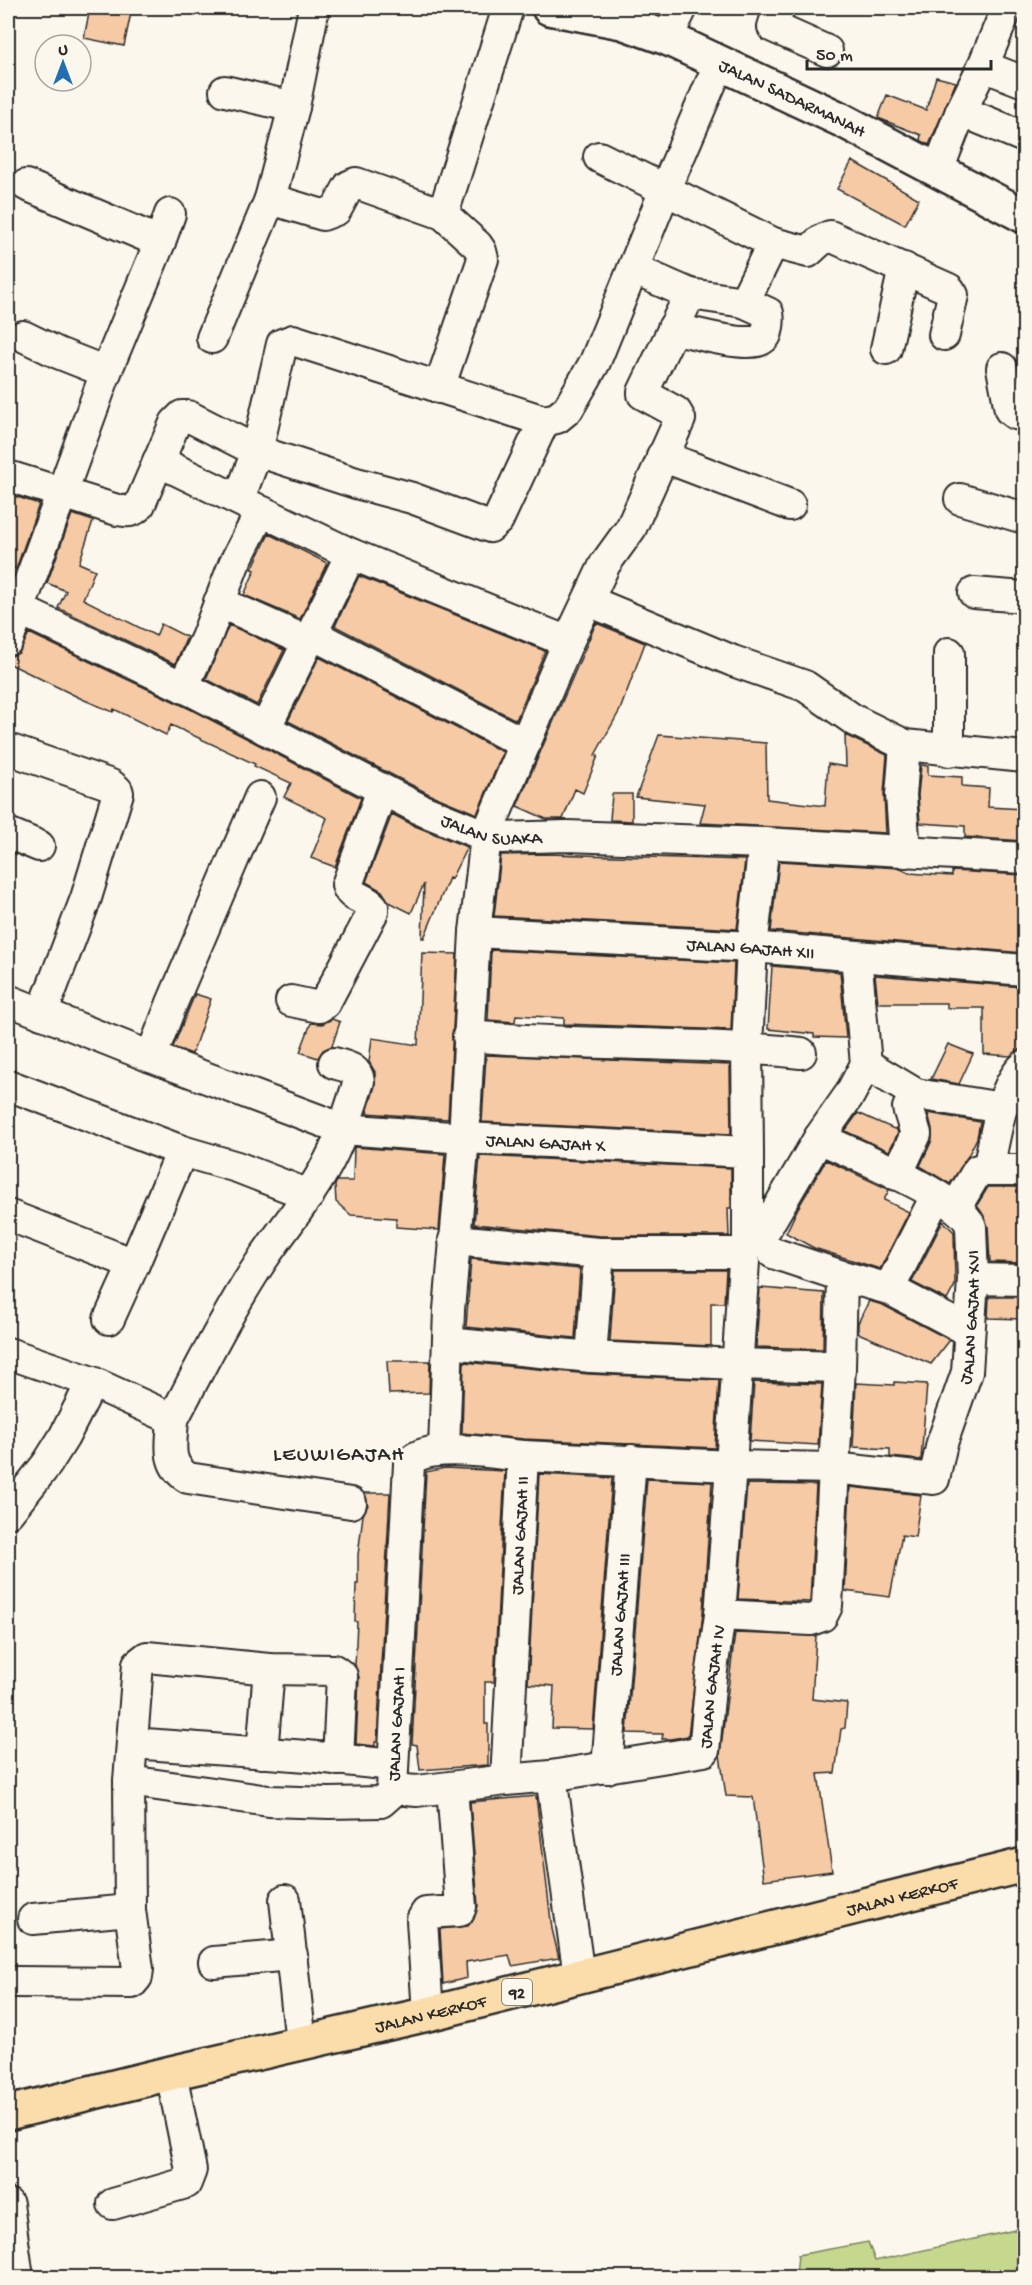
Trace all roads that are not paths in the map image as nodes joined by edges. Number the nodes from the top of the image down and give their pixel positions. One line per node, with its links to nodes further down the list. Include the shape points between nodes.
1 (314, 8): 13 (street)
2 (508, 8): 22 (street)
3 (549, 8): 7 (main road, JALAN SADARMANAH, via 622,22)
4 (682, 8): 7 (street)
5 (779, 8): 8 (street, via 773,27)
6 (1007, 8): 10 (street)
7 (667, 38): 9 (main road, JALAN SADARMANAH)
8 (827, 51)
9 (720, 62): 17 (main road, JALAN SADARMANAH); 19 (street)
10 (983, 66): 11 (street); 14 (street)
11 (1024, 82)
12 (225, 91): 13 (street)
13 (294, 107): 20 (street)
14 (961, 111): 15 (street); 17 (street)
15 (1024, 138)
16 (599, 157): 19 (street)
17 (938, 171): 23 (main road, JALAN SADARMANAH)
18 (26, 185): 24 (street)
19 (665, 190): 25 (street); 27 (street)
20 (270, 200): 22 (street, via 323,215 336,210 349,186 356,183); 33 (street)
21 (170, 214): 24 (street)
22 (443, 214): 37 (street, via 477,245 483,259)
23 (1024, 216)
24 (160, 242): 36 (street)
25 (772, 243): 26 (street, via 808,252 830,236); 29 (street)
26 (904, 268): 31 (street, via 952,291); 34 (street)
27 (633, 269): 28 (street); 39 (street, via 595,362 568,409 557,418)
28 (690, 294): 29 (street); 30 (street)
29 (744, 302): 30 (street, via 768,313 766,336 762,340 717,339)
30 (674, 328): 41 (street, via 643,392 679,415)
31 (944, 335)
32 (23, 336): 36 (street)
33 (212, 338)
34 (886, 349)
35 (1002, 368): 38 (street, via 1010,410)
36 (106, 372): 44 (street)
37 (439, 388): 39 (street); 40 (street, via 288,341 282,344)
38 (1024, 415)
39 (544, 421): 40 (street, via 498,520 490,527 412,498)
40 (257, 451): 42 (street, via 184,416 175,423); 46 (street)
41 (662, 456): 47 (street); 52 (street, via 631,528 605,564)
42 (158, 461): 44 (street, via 134,511); 46 (street)
43 (8, 476): 44 (street)
44 (62, 494): 54 (street)
45 (960, 499): 48 (street)
46 (250, 505): 49 (street); 53 (street)
47 (790, 505)
48 (1024, 518)
49 (351, 554): 55 (street); 57 (street)
50 (974, 594): 51 (street)
51 (1024, 597)
52 (589, 601): 57 (street); 62 (street, via 733,661 805,686 854,720)
53 (219, 602): 55 (street); 59 (street)
54 (13, 607): 56 (street); 59 (street, JALAN SUAKA)
55 (310, 638): 60 (street); 61 (street)
56 (8, 640)
57 (568, 642): 61 (street)
58 (949, 653): 64 (street)
59 (183, 687): 60 (street, JALAN SUAKA)
60 (266, 729): 66 (street, JALAN SUAKA)
61 (525, 744): 69 (street)
62 (905, 745): 64 (street); 72 (street, via 901,795)
63 (8, 749): 80 (street, via 111,785 118,793 86,898)
64 (949, 751): 65 (street)
65 (1024, 757)
66 (382, 790): 69 (street, JALAN SUAKA); 79 (street, via 346,885 352,894 370,903 373,912 325,1003 319,1007)
67 (260, 797): 84 (street)
68 (8, 833): 71 (street)
69 (486, 836): 70 (street, JALAN SUAKA); 74 (street)
70 (764, 843): 72 (street, JALAN SUAKA); 75 (street)
71 (39, 846)
72 (905, 852): 73 (street, JALAN SUAKA)
73 (1024, 858)
74 (475, 932): 75 (street, JALAN GAJAH XII); 81 (street)
75 (752, 947): 76 (street, JALAN GAJAH XII); 82 (street)
76 (856, 956): 77 (street, JALAN GAJAH XII); 87 (street)
77 (1024, 970)
78 (8, 1000): 80 (street, JALAN GAJAH X)
79 (291, 1001)
80 (42, 1014): 84 (street, JALAN GAJAH X)
81 (468, 1036): 82 (street); 93 (street)
82 (747, 1047): 83 (street); 96 (street)
83 (801, 1053)
84 (151, 1057): 92 (street, JALAN GAJAH X)
85 (1024, 1058): 88 (street)
86 (333, 1063): 92 (street, via 354,1069 359,1081)
87 (866, 1064): 90 (street); 94 (street)
88 (1024, 1066): 91 (street)
89 (8, 1085): 95 (street)
90 (916, 1094): 91 (street); 99 (street, via 908,1108 916,1134)
91 (1002, 1108): 97 (street)
92 (343, 1129): 93 (street, JALAN GAJAH X); 100 (street)
93 (464, 1138): 96 (street, JALAN GAJAH X); 103 (street)
94 (819, 1138): 99 (street); 104 (street)
95 (182, 1151): 100 (street); 106 (street)
96 (748, 1152): 104 (street)
97 (988, 1169): 98 (street); 101 (street, via 976,1172)
98 (1024, 1170)
99 (897, 1175): 101 (street)
100 (309, 1195): 119 (street, via 262,1260)
101 (946, 1201): 108 (street, JALAN GAJAH XVI, via 969,1221); 110 (street)
102 (8, 1215): 106 (street)
103 (454, 1240): 105 (street); 113 (street)
104 (754, 1251): 105 (street); 107 (street); 116 (street)
105 (599, 1253): 115 (street)
106 (134, 1264): 111 (street)
107 (842, 1276): 110 (street); 117 (street)
108 (973, 1279): 109 (street); 112 (street, JALAN GAJAH XVI)
109 (1024, 1280)
110 (889, 1289): 112 (street)
111 (109, 1319)
112 (969, 1331): 125 (street, JALAN GAJAH XVI, via 967,1372)
113 (448, 1343): 115 (street); 120 (street)
114 (8, 1353): 118 (street)
115 (591, 1357): 116 (street)
116 (736, 1364): 117 (street); 123 (street)
117 (840, 1367): 124 (street)
118 (92, 1382): 119 (street); 127 (street, via 47,1464)
119 (173, 1419): 126 (street, via 173,1463 188,1478)
120 (444, 1449): 121 (street, JALAN GAJAH I); 135 (street, JALAN GAJAH I, via 415,1456 409,1464)
121 (523, 1456): 122 (street, JALAN GAJAH II); 136 (street, JALAN GAJAH II)
122 (631, 1460): 123 (street, JALAN GAJAH II); 133 (street, JALAN GAJAH III)
123 (730, 1466): 124 (street, JALAN GAJAH II); 128 (street, JALAN GAJAH IV)
124 (834, 1468): 125 (street, JALAN GAJAH II); 128 (street, via 827,1606 822,1616 811,1620)
125 (934, 1479)
126 (351, 1503)
127 (8, 1513)
128 (720, 1615): 133 (street, JALAN GAJAH IV, via 704,1751)
129 (269, 1669): 130 (street, via 143,1659 138,1664); 131 (street); 132 (street, via 333,1670 342,1676)
130 (132, 1743): 131 (street); 137 (street)
131 (262, 1753): 132 (street)
132 (338, 1760): 135 (street)
133 (607, 1768): 134 (street, JALAN GAJAH IV)
134 (551, 1776): 136 (street); 145 (street)
135 (392, 1777): 137 (street, JALAN GAJAH I, via 389,1795 381,1802 269,1801); 138 (street, via 417,1791)
136 (506, 1780): 138 (street)
137 (129, 1781): 141 (street)
138 (452, 1787): 147 (street, via 461,1907 459,1911 426,1913 422,1920)
139 (1024, 1865): 145 (main road, JALAN KERKOF / 92)
140 (285, 1900): 143 (street)
141 (130, 1910): 142 (street); 146 (street, via 138,1969 132,1983)
142 (33, 1919)
143 (292, 1955): 144 (street); 148 (street)
144 (214, 1962)
145 (579, 1976): 147 (main road, JALAN KERKOF / 92)
146 (15, 1982)
147 (428, 2014): 148 (main road, JALAN KERKOF / 92)
148 (301, 2043): 149 (main road, JALAN KERKOF / 92)
149 (171, 2073): 150 (main road, JALAN KERKOF / 92); 152 (street, via 191,2170 189,2179)
150 (8, 2113)
151 (8, 2204): 153 (street)
152 (113, 2204)
153 (15, 2277)

